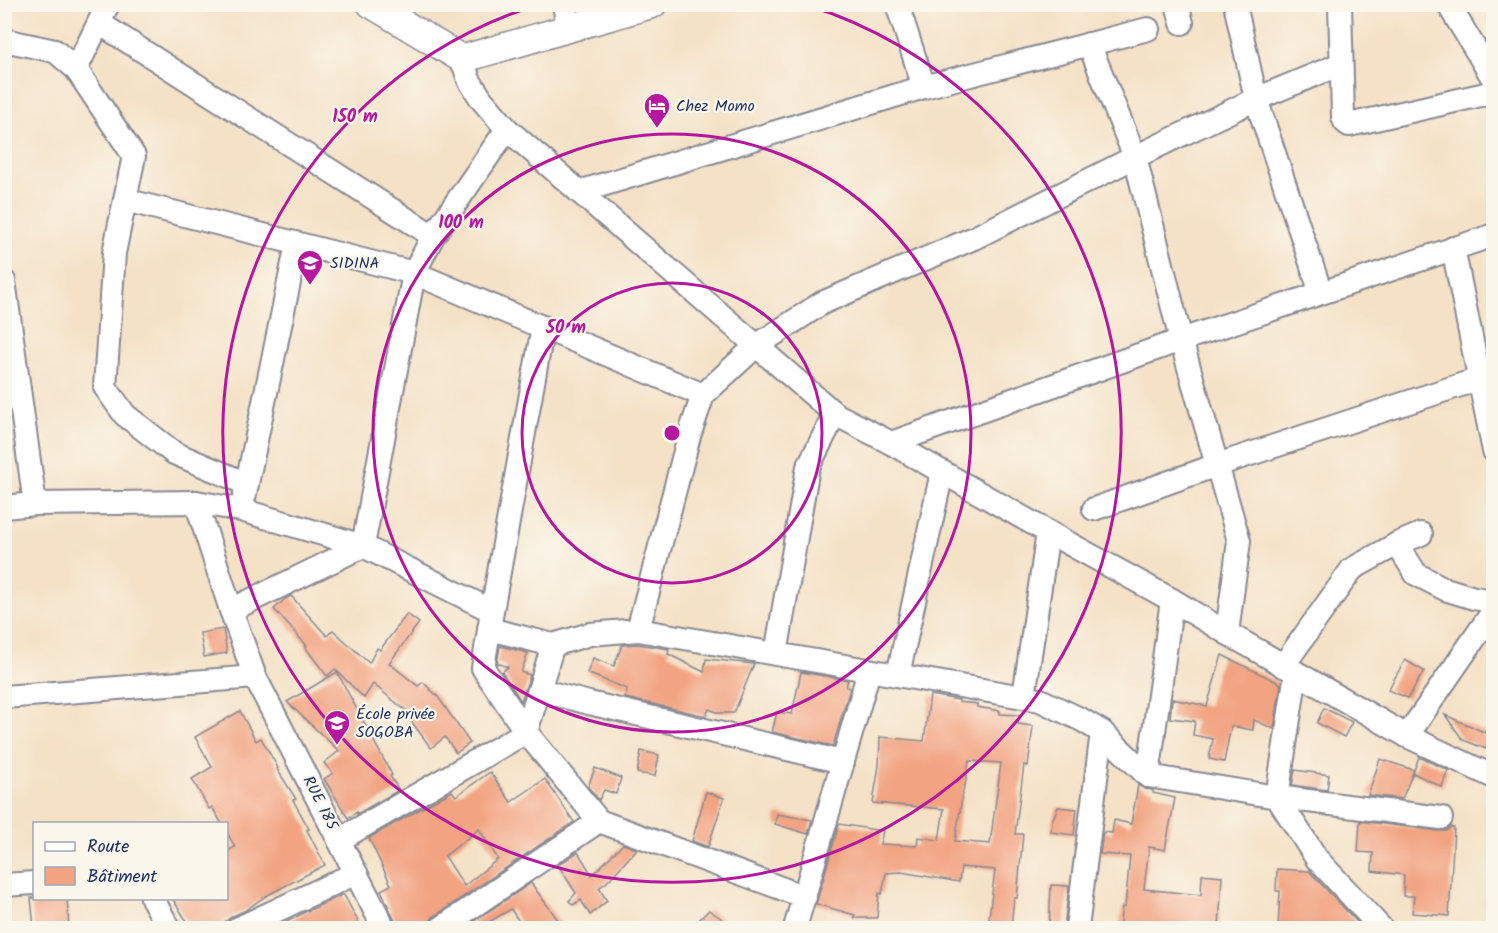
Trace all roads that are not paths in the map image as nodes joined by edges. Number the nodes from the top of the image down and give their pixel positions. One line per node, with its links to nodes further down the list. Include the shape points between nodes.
1 (371, 4): 12 (street)
2 (653, 4): 8 (street)
3 (897, 4): 16 (street)
4 (1235, 4): 18 (street)
5 (1340, 4): 13 (street)
6 (1448, 4): 15 (street)
7 (104, 14): 14 (street); 24 (street)
8 (566, 16): 12 (street)
9 (1148, 28): 11 (street)
10 (4, 40): 14 (street, via 55,51)
11 (1089, 44): 16 (street); 20 (street)
12 (462, 59): 19 (street, via 469,80)
13 (1341, 64): 17 (street, via 1343,117 1349,125); 18 (street)
14 (76, 69): 22 (street, via 134,156)
15 (1494, 80)
16 (924, 87): 21 (street)
17 (1494, 92)
18 (1256, 99): 20 (street); 29 (street)
19 (507, 129): 21 (street); 24 (street)
20 (1135, 157): 31 (street); 32 (street, via 974,238 822,303)
21 (579, 192): 32 (street)
22 (125, 200): 25 (street); 40 (street, via 114,252 105,387 125,415 174,453)
23 (1494, 235): 26 (street)
24 (433, 236): 27 (street)
25 (297, 244): 27 (street); 40 (street)
26 (1453, 248): 29 (street); 33 (street)
27 (414, 273): 30 (street); 49 (street)
28 (4, 281): 42 (street)
29 (1322, 293): 31 (street)
30 (543, 327): 34 (street); 54 (street)
31 (1180, 340): 36 (street); 38 (street)
32 (756, 346): 34 (street); 35 (street)
33 (1486, 378): 37 (street); 38 (street)
34 (703, 395): 55 (street)
35 (835, 414): 36 (street); 58 (street, via 808,467)
36 (891, 443): 39 (street)
37 (1494, 451)
38 (1217, 465): 44 (street); 56 (street, via 1239,541)
39 (942, 472): 46 (street); 61 (street)
40 (247, 484): 45 (street)
41 (196, 502): 42 (street); 45 (street); 52 (street, RUE 185)
42 (35, 504): 43 (street)
43 (4, 507)
44 (1094, 509)
45 (241, 510): 49 (street)
46 (1048, 532): 50 (street); 64 (street)
47 (1421, 534): 48 (street)
48 (1397, 544): 51 (street, via 1416,574 1445,589); 59 (street, via 1352,569)
49 (363, 546): 52 (street); 54 (street)
50 (1172, 600): 56 (street); 70 (street)
51 (1494, 601)
52 (231, 610): 62 (street, RUE 185)
53 (1494, 610): 68 (street)
54 (490, 620): 57 (street); 66 (street, via 483,668)
55 (638, 630): 57 (street, via 590,634); 58 (street)
56 (1227, 633): 59 (street)
57 (553, 645): 63 (street)
58 (776, 654): 60 (street)
59 (1290, 669): 68 (street); 72 (street)
60 (869, 671): 61 (street); 69 (street)
61 (898, 675): 64 (street)
62 (255, 677): 65 (street); 75 (street, RUE 185)
63 (539, 690): 66 (street); 69 (street)
64 (1024, 696): 67 (street, via 1040,700)
65 (4, 697)
66 (526, 732): 74 (street); 75 (street)
67 (1102, 732): 70 (street); 86 (street)
68 (1407, 736): 71 (street)
69 (843, 762): 79 (street)
70 (1148, 776): 72 (street)
71 (1494, 777)
72 (1277, 797): 73 (street); 87 (street, via 1317,859)
73 (1441, 818)
74 (599, 822): 79 (street); 84 (street)
75 (339, 840): 76 (street, RUE 185)
76 (356, 873): 82 (street); 83 (street, RUE 185)
77 (33, 883): 78 (street)
78 (4, 885)
79 (805, 897): 85 (street)
80 (153, 900): 81 (street)
81 (169, 928)
82 (239, 928)
83 (384, 928)
84 (441, 928)
85 (795, 928)
86 (1077, 928)
87 (1382, 928)

